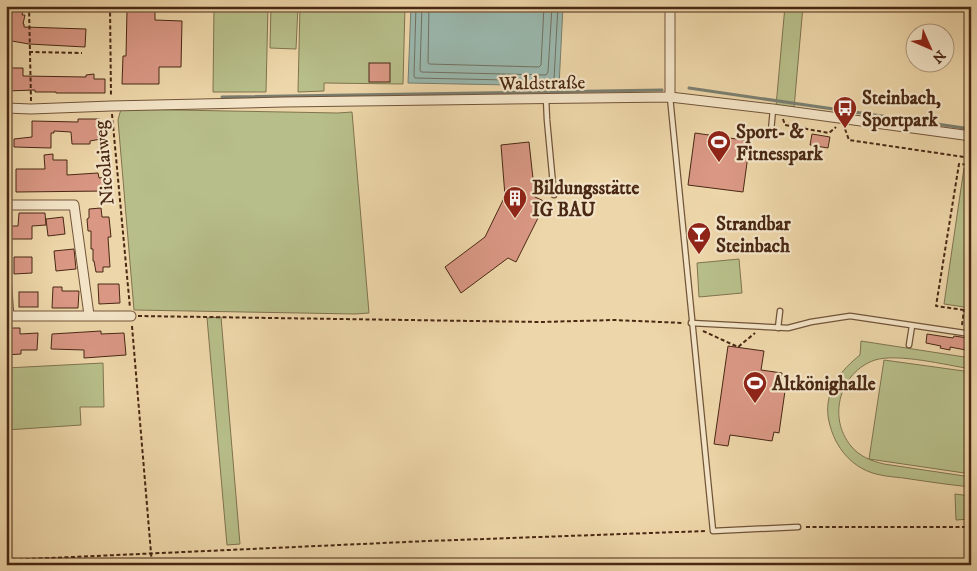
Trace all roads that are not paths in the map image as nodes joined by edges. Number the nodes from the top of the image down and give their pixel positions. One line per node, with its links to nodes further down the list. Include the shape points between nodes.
1 (670, 6): 3 (street)
2 (546, 98): 3 (street, Waldstraße); 4 (street, Waldstraße); 8 (lane)
3 (670, 98): 5 (street, Waldstraße); 15 (lane)
4 (6, 108)
5 (773, 109): 6 (lane); 7 (street, Waldstraße)
6 (771, 131)
7 (971, 136)
8 (554, 195)
9 (6, 205): 12 (street, via 74,205)
10 (6, 278): 13 (street)
11 (780, 311): 17 (lane)
12 (89, 315): 13 (street); 14 (street)
13 (8, 316)
14 (131, 316)
15 (691, 323): 17 (lane); 20 (lane, via 713,531)
16 (912, 326): 17 (lane, via 850,316); 18 (lane); 19 (lane)
17 (778, 328)
18 (971, 334)
19 (909, 345)
20 (798, 527)

